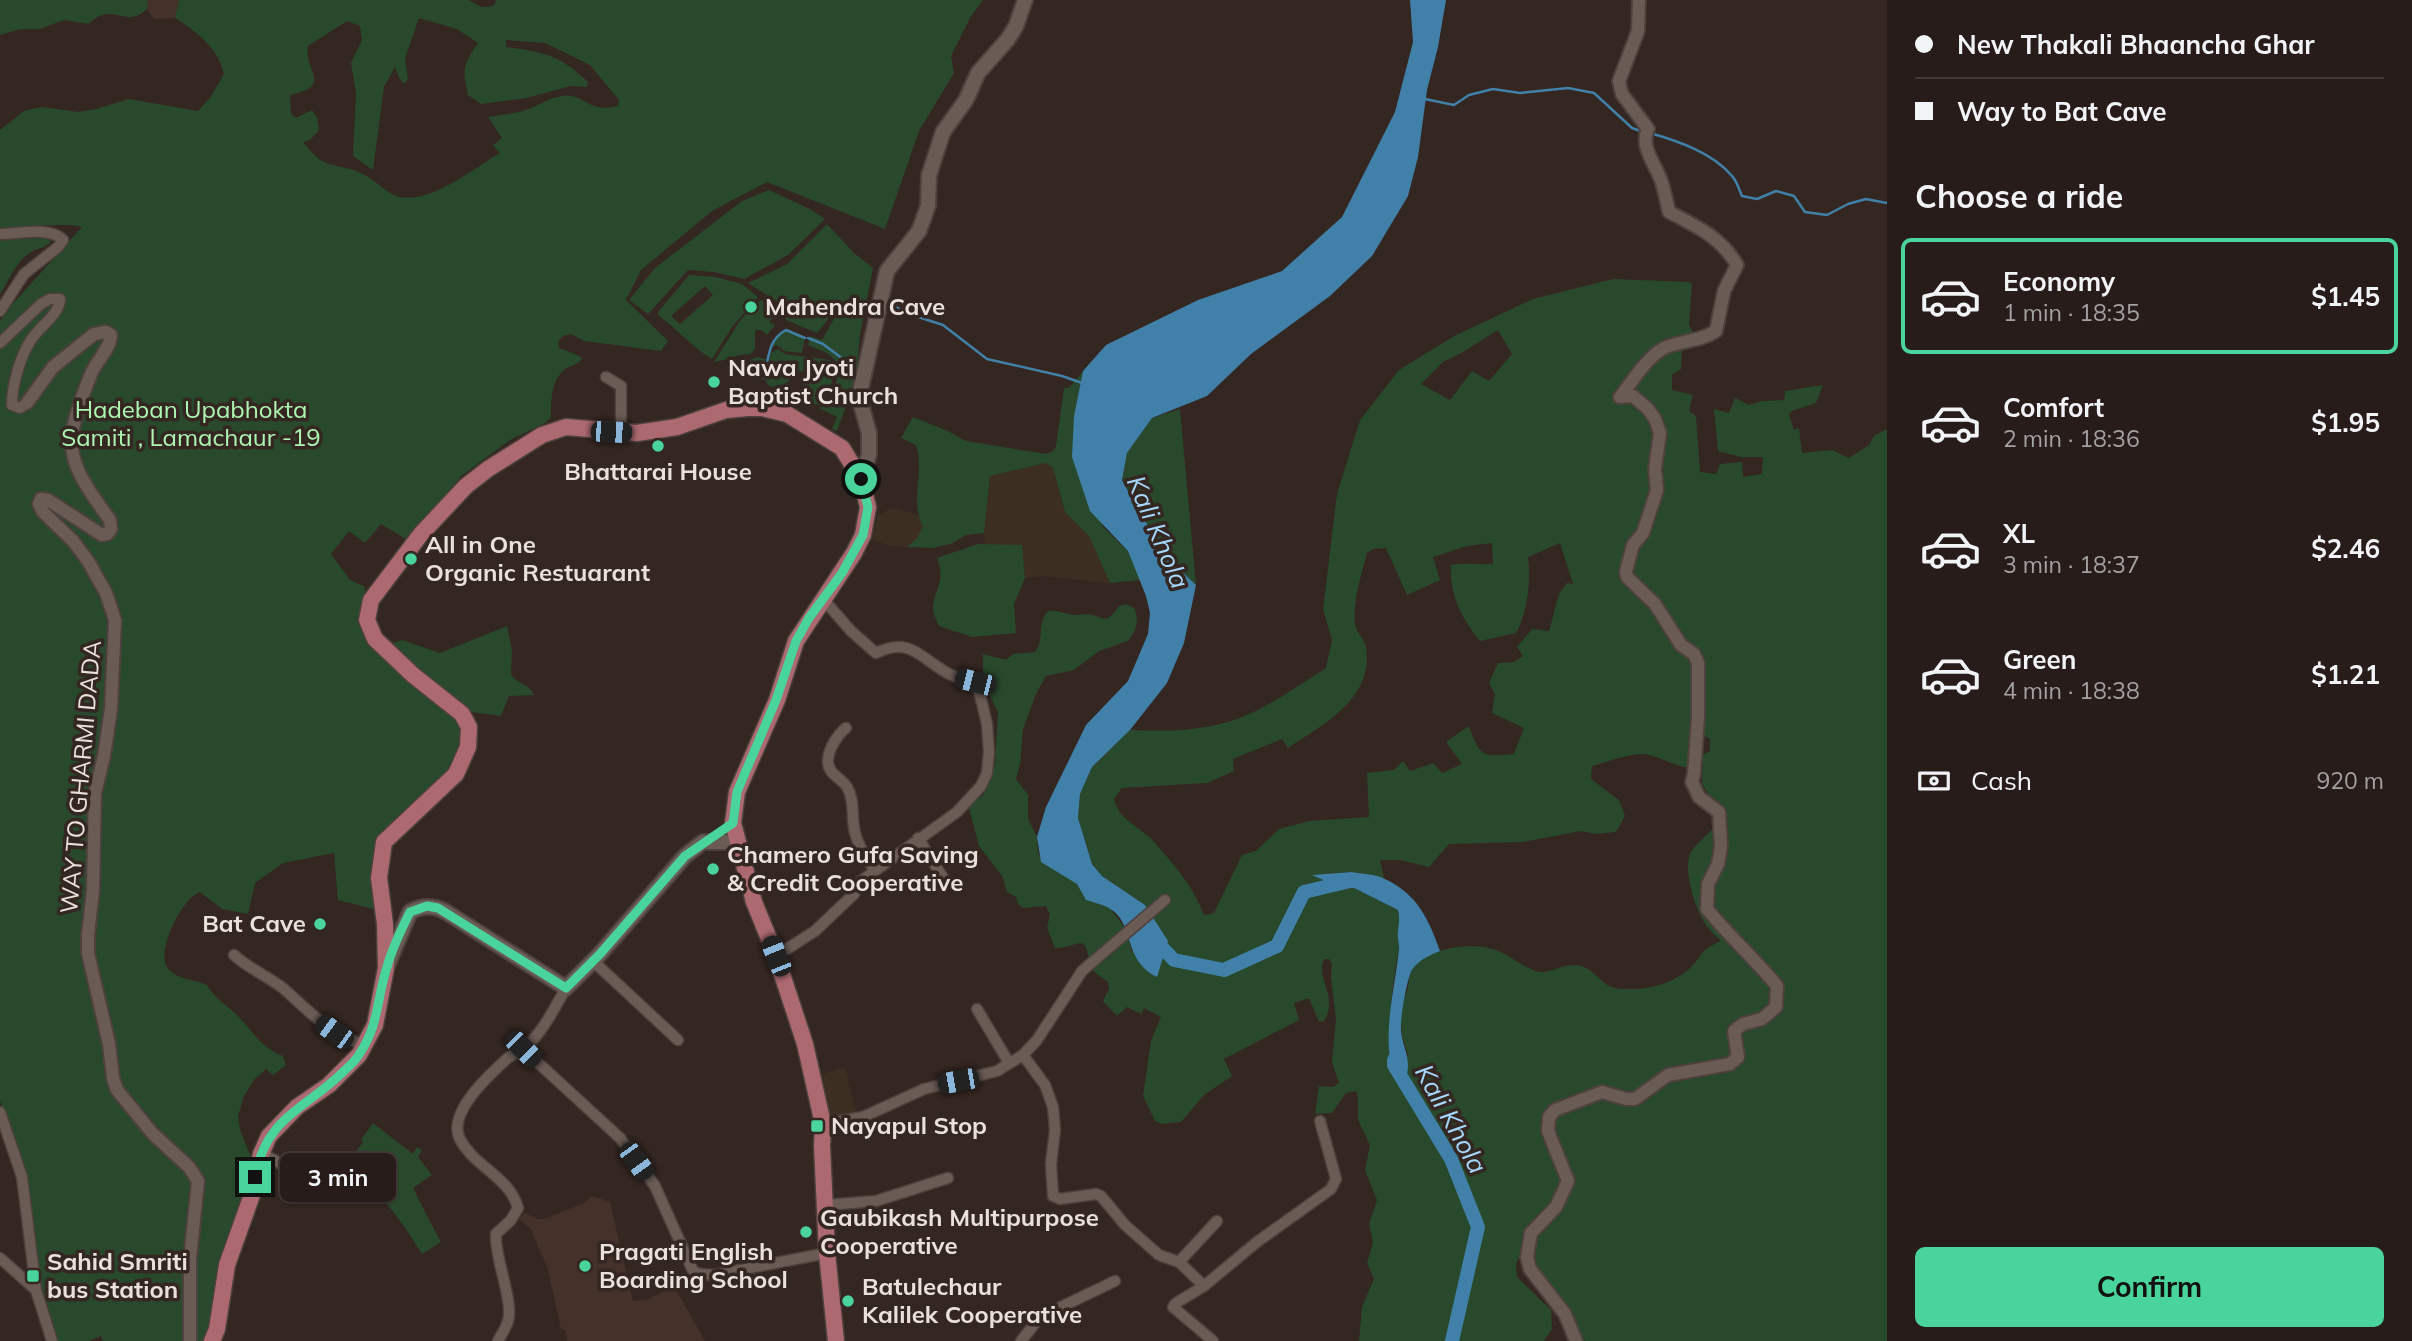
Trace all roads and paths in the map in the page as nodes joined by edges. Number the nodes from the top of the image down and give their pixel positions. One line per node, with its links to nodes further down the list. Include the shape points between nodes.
1 (1025, 0): 9 (main road, via 1008,39 978,73 943,132 919,231 887,271 859,397 869,433 869,455)
2 (1639, 0): 53 (street, via 1638,32 1619,81 1622,94 1646,132 1669,212 1706,231 1737,265 1724,291 1716,331 1662,349 1620,397 1633,396 1648,409 1660,433 1654,469 1657,491 1626,570 1698,663 1692,782 1699,797 1719,812 1721,847 1708,884 1707,909 1777,986 1776,1007 1734,1031 1738,1057 1730,1064 1668,1074 1635,1099 1601,1092 1555,1110 1549,1117 1548,1131 1568,1181 1556,1207 1531,1233 1527,1257)
3 (0, 234): 4 (street, via 55,234 63,240 24,274)
4 (0, 311)
5 (0, 343): 7 (street, WAY TO GHARMI DADA, via 41,304 60,299 57,310 24,353 12,405 20,408)
6 (606, 377): 8 (street, via 621,386 621,426)
7 (26, 403): 47 (street, WAY TO GHARMI DADA, via 52,367 94,334 111,335 91,373 74,419 71,443 75,466 110,520 111,529 99,535 48,500 41,499 39,504 88,561 115,620 111,709 96,793 88,953 117,1090 198,1181 190,1259)
8 (611, 432): 9 (main road, via 677,427 726,410 762,408 787,414 842,447); 19 (main road, via 557,429 488,469 421,534 372,600 367,620 375,639 462,714 469,727 468,747 456,774 384,842 379,878)
9 (861, 479): 10 (main road, via 868,507 863,535)
10 (824, 600): 12 (main road, via 796,641 737,792); 13 (street, via 876,653 904,646 979,686 989,763 981,786 957,812)
11 (846, 728): 16 (street, via 829,753 829,767 848,789 856,836)
12 (733, 823): 14 (main road); 15 (main road)
13 (918, 838): 16 (street); 17 (street)
14 (703, 842): 15 (main road); 23 (main road, via 685,856)
15 (738, 842): 22 (main road, via 754,902)
16 (874, 870): 22 (street, via 815,931)
17 (945, 881)
18 (1165, 900): 30 (street, via 1082,971)
19 (383, 904): 20 (main road, via 396,912); 24 (main road)
20 (410, 912): 24 (main road); 25 (main road, via 427,906 438,908)
21 (234, 955): 28 (street, via 284,989 334,1032)
22 (776, 956): 34 (main road, via 805,1044)
23 (593, 961): 25 (main road); 27 (street)
24 (386, 968): 28 (main road, via 375,1025)
25 (566, 988): 29 (street)
26 (977, 1009): 31 (street)
27 (678, 1040)
28 (365, 1045): 35 (main road, via 329,1086 296,1108 269,1136)
29 (523, 1049): 40 (street, via 620,1138 655,1186 693,1271 714,1275); 49 (street, via 468,1097 457,1133 465,1147 510,1190 518,1208 496,1234 509,1318)
30 (1023, 1055): 31 (street); 42 (street, via 1045,1085 1053,1107 1053,1196 1101,1196 1159,1255)
31 (1009, 1063): 34 (street, via 978,1077 924,1089 863,1117)
32 (0, 1112): 45 (street, via 22,1177)
33 (1320, 1121): 44 (street, via 1334,1185)
34 (823, 1124): 38 (main road)
35 (261, 1154): 37 (street); 48 (main road, via 228,1265)
36 (948, 1178): 38 (street, via 876,1201)
37 (330, 1190)
38 (826, 1205): 40 (main road)
39 (1217, 1221): 42 (street)
40 (827, 1253): 50 (main road)
41 (0, 1258): 45 (street)
42 (1179, 1262): 44 (street)
43 (1115, 1281): 51 (street, via 1040,1317)
44 (1203, 1286): 52 (street, via 1173,1307)
45 (36, 1290): 46 (street)
46 (52, 1341)
47 (190, 1341)
48 (212, 1341)
49 (498, 1341)
50 (836, 1341)
51 (1021, 1341)
52 (1213, 1341)
53 (1576, 1341)

